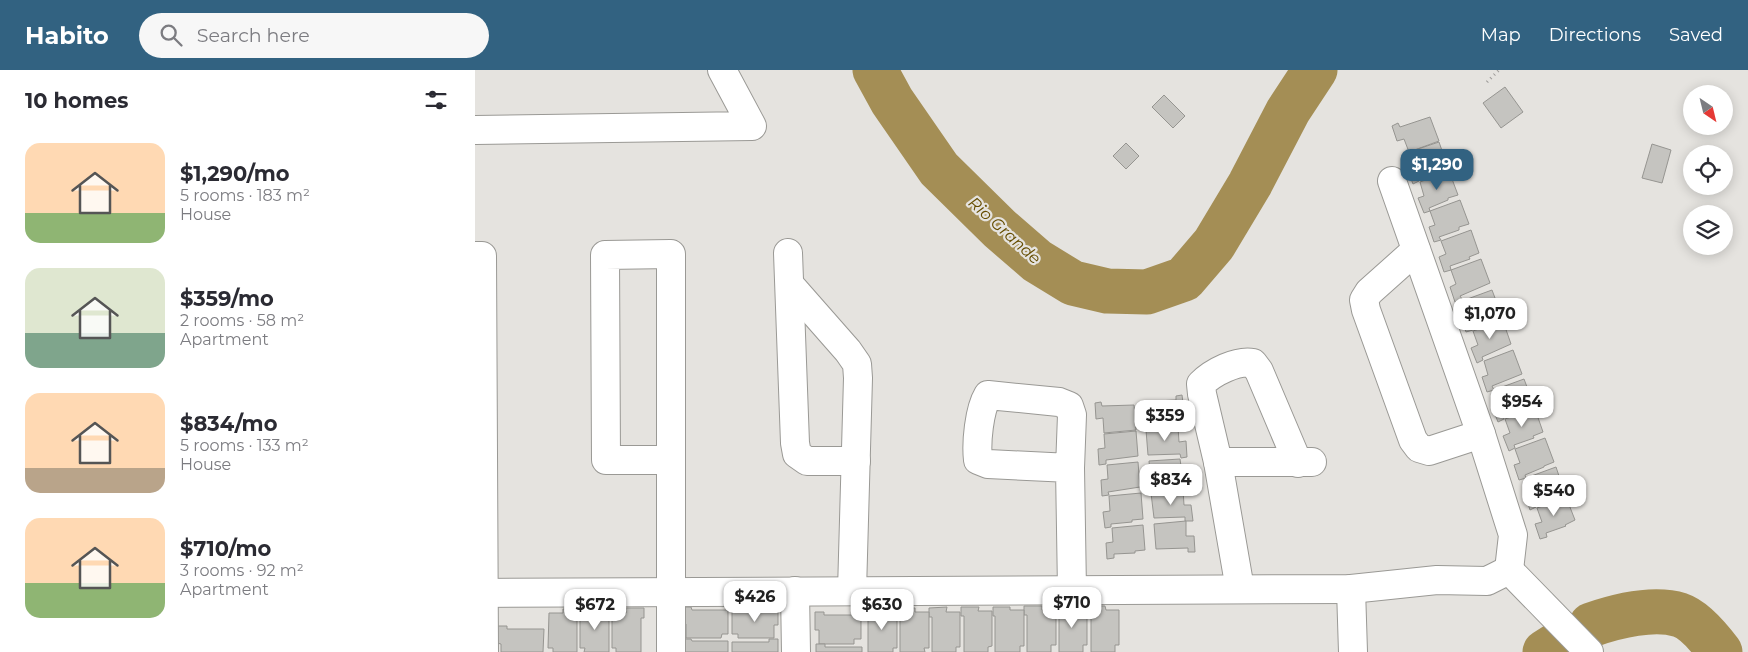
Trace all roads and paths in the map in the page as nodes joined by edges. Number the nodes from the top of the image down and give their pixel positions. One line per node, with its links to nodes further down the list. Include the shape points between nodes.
1 (722, 70): 4 (street, via 752,126)
2 (1499, 70): 3 (path)
3 (1487, 82)
4 (475, 130)
5 (1392, 181): 6 (street)
6 (1416, 250): 10 (street); 10 (street, via 1369,292 1364,300 1366,310 1413,440 1419,448 1429,451)
7 (788, 253): 9 (street)
8 (475, 256): 11 (street, via 482,256)
9 (790, 285): 13 (street, via 857,364); 13 (street, via 797,454 807,460)
10 (1481, 434): 16 (street, via 1513,535)
11 (479, 460): 23 (street)
12 (670, 460): 12 (street, via 671,254 605,255 605,460); 22 (street)
13 (856, 461): 21 (street)
14 (1218, 462): 14 (street, via 1201,384 1243,361 1253,362 1305,463); 17 (street)
15 (1070, 468): 19 (street)
16 (1509, 570): 18 (street, via 1487,581 1437,580); 28 (street)
17 (1240, 589): 18 (street); 19 (street)
18 (1351, 589): 27 (street)
19 (1072, 590): 21 (street)
20 (795, 591): 21 (street); 22 (street); 26 (street)
21 (852, 591)
22 (670, 592): 23 (street); 25 (street)
23 (479, 593): 24 (street)
24 (484, 652)
25 (671, 652)
26 (796, 652)
27 (1353, 652)
28 (1589, 652)

